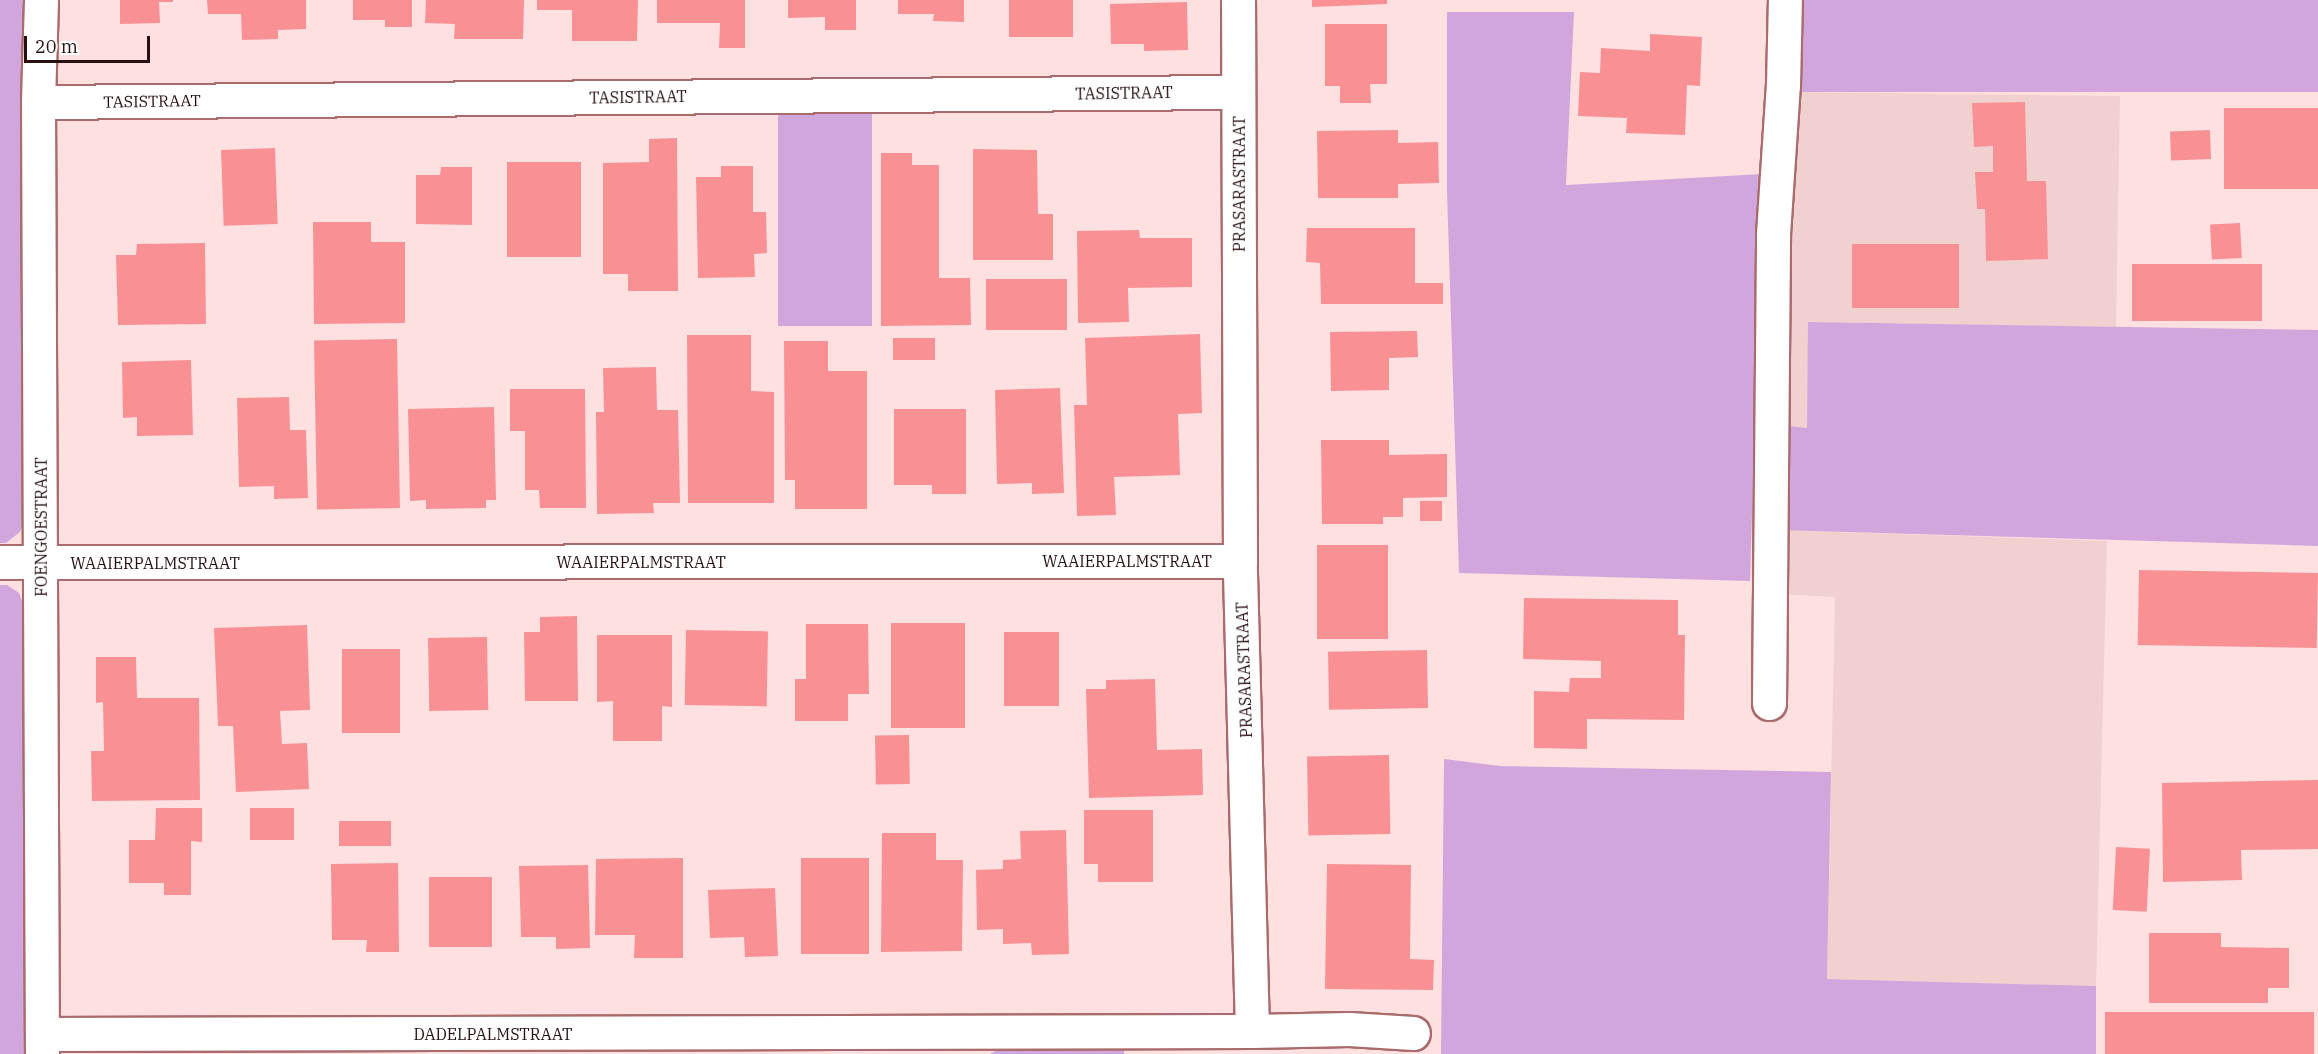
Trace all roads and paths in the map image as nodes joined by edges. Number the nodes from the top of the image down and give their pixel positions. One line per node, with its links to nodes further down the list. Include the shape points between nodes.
1 (41, 0): 5 (street, FOENGOESTRAAT)
2 (1238, 0): 4 (street, PRASARASTRAAT)
3 (1785, 0): 9 (street, via 1773,234)
4 (1238, 92): 5 (street, TASISTRAAT); 6 (street, PRASARASTRAAT)
5 (38, 102): 8 (street, FOENGOESTRAAT)
6 (1240, 561): 8 (street, WAAIERPALMSTRAAT); 10 (street, PRASARASTRAAT)
7 (0, 562): 8 (street, WAAIERPALMSTRAAT)
8 (41, 563): 13 (street, FOENGOESTRAAT)
9 (1769, 703)
10 (1252, 1031): 11 (street, via 1349,1029); 12 (street)
11 (1413, 1034)
12 (944, 1043): 13 (street, DADELPALMSTRAAT)
13 (42, 1044)

